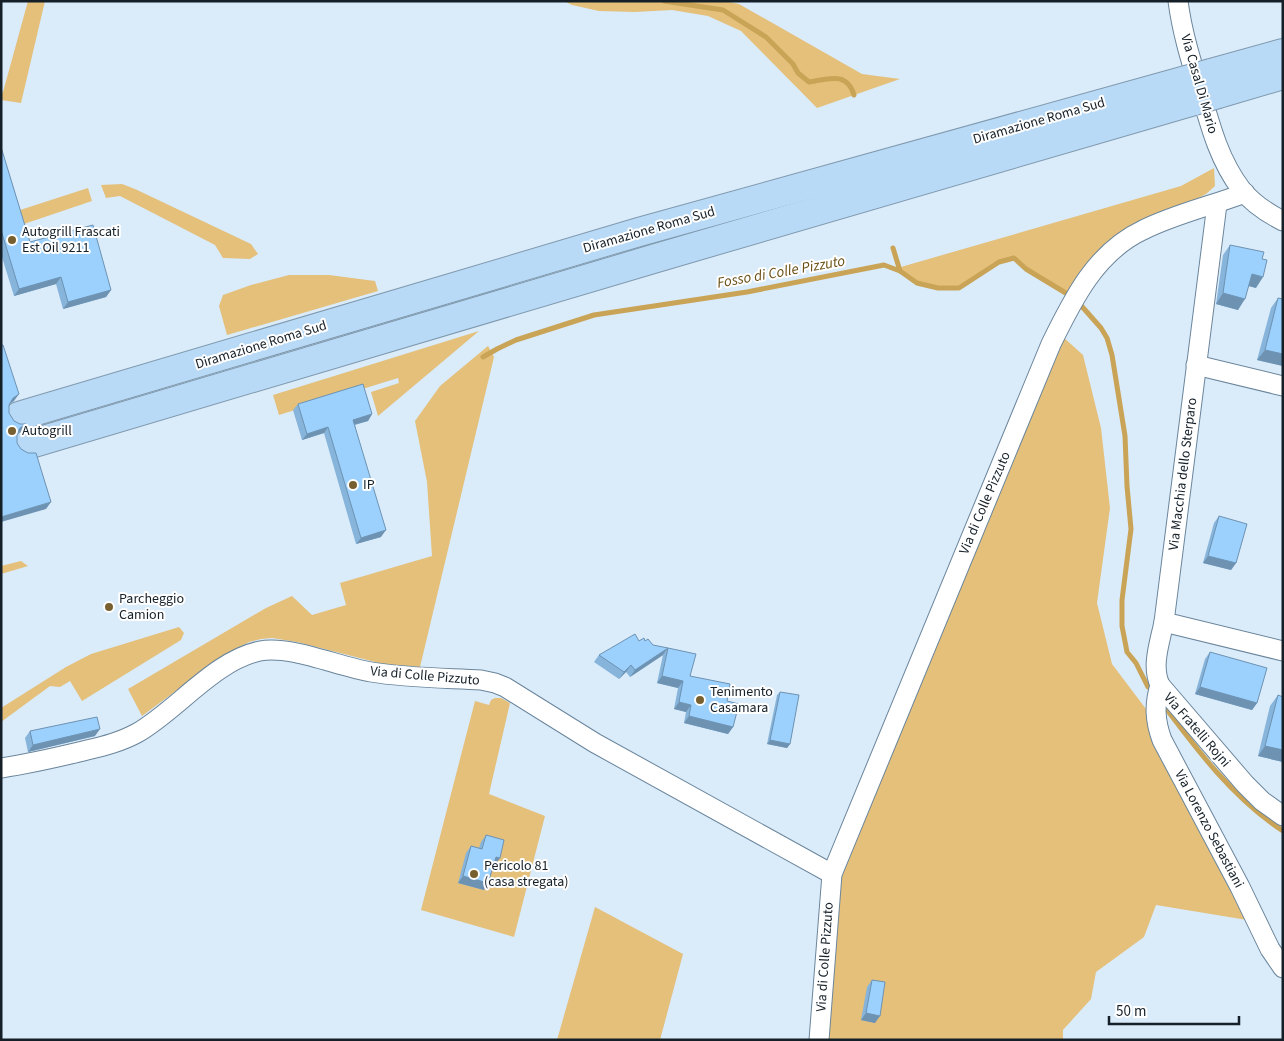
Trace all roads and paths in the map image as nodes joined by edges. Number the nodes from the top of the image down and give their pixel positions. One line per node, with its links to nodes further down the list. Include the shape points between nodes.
1 (1178, 1): 5 (street, Via Casal Di Mario, via 1186,42 1213,133 1226,165)
2 (1283, 53): 4 (highway, Diramazione Roma Sud)
3 (1283, 75): 4 (highway, Diramazione Roma Sud)
4 (1202, 87): 10 (highway, Diramazione Roma Sud, via 638,232); 11 (highway, Diramazione Roma Sud, via 653,259)
5 (1245, 193): 6 (street, Via di Colle Pizzuto); 7 (street, Via Casal Di Mario)
6 (1217, 204): 8 (street, Via Macchia dello Sterparo); 17 (street, Via di Colle Pizzuto, via 1158,223 1125,240 1102,260 1074,297 1051,344)
7 (1283, 222)
8 (1196, 365): 9 (street); 12 (street, Via Macchia dello Sterparo)
9 (1283, 386)
10 (19, 416)
11 (27, 445)
12 (1164, 622): 13 (street); 14 (street, Via Fratelli Rojni, via 1156,666)
13 (1283, 651)
14 (1160, 685): 16 (street, Via Fratelli Rojni, via 1241,780); 18 (street, Via Lorenzo Sebastiani, via 1155,711 1162,740 1270,949)
15 (1, 768): 17 (street, Via di Colle Pizzuto, via 121,740 148,726 235,661 253,653 272,651 311,656 378,674 481,680 500,685 602,747)
16 (1283, 816)
17 (832, 874): 19 (street, Via di Colle Pizzuto)
18 (1283, 968)
19 (819, 1040)

